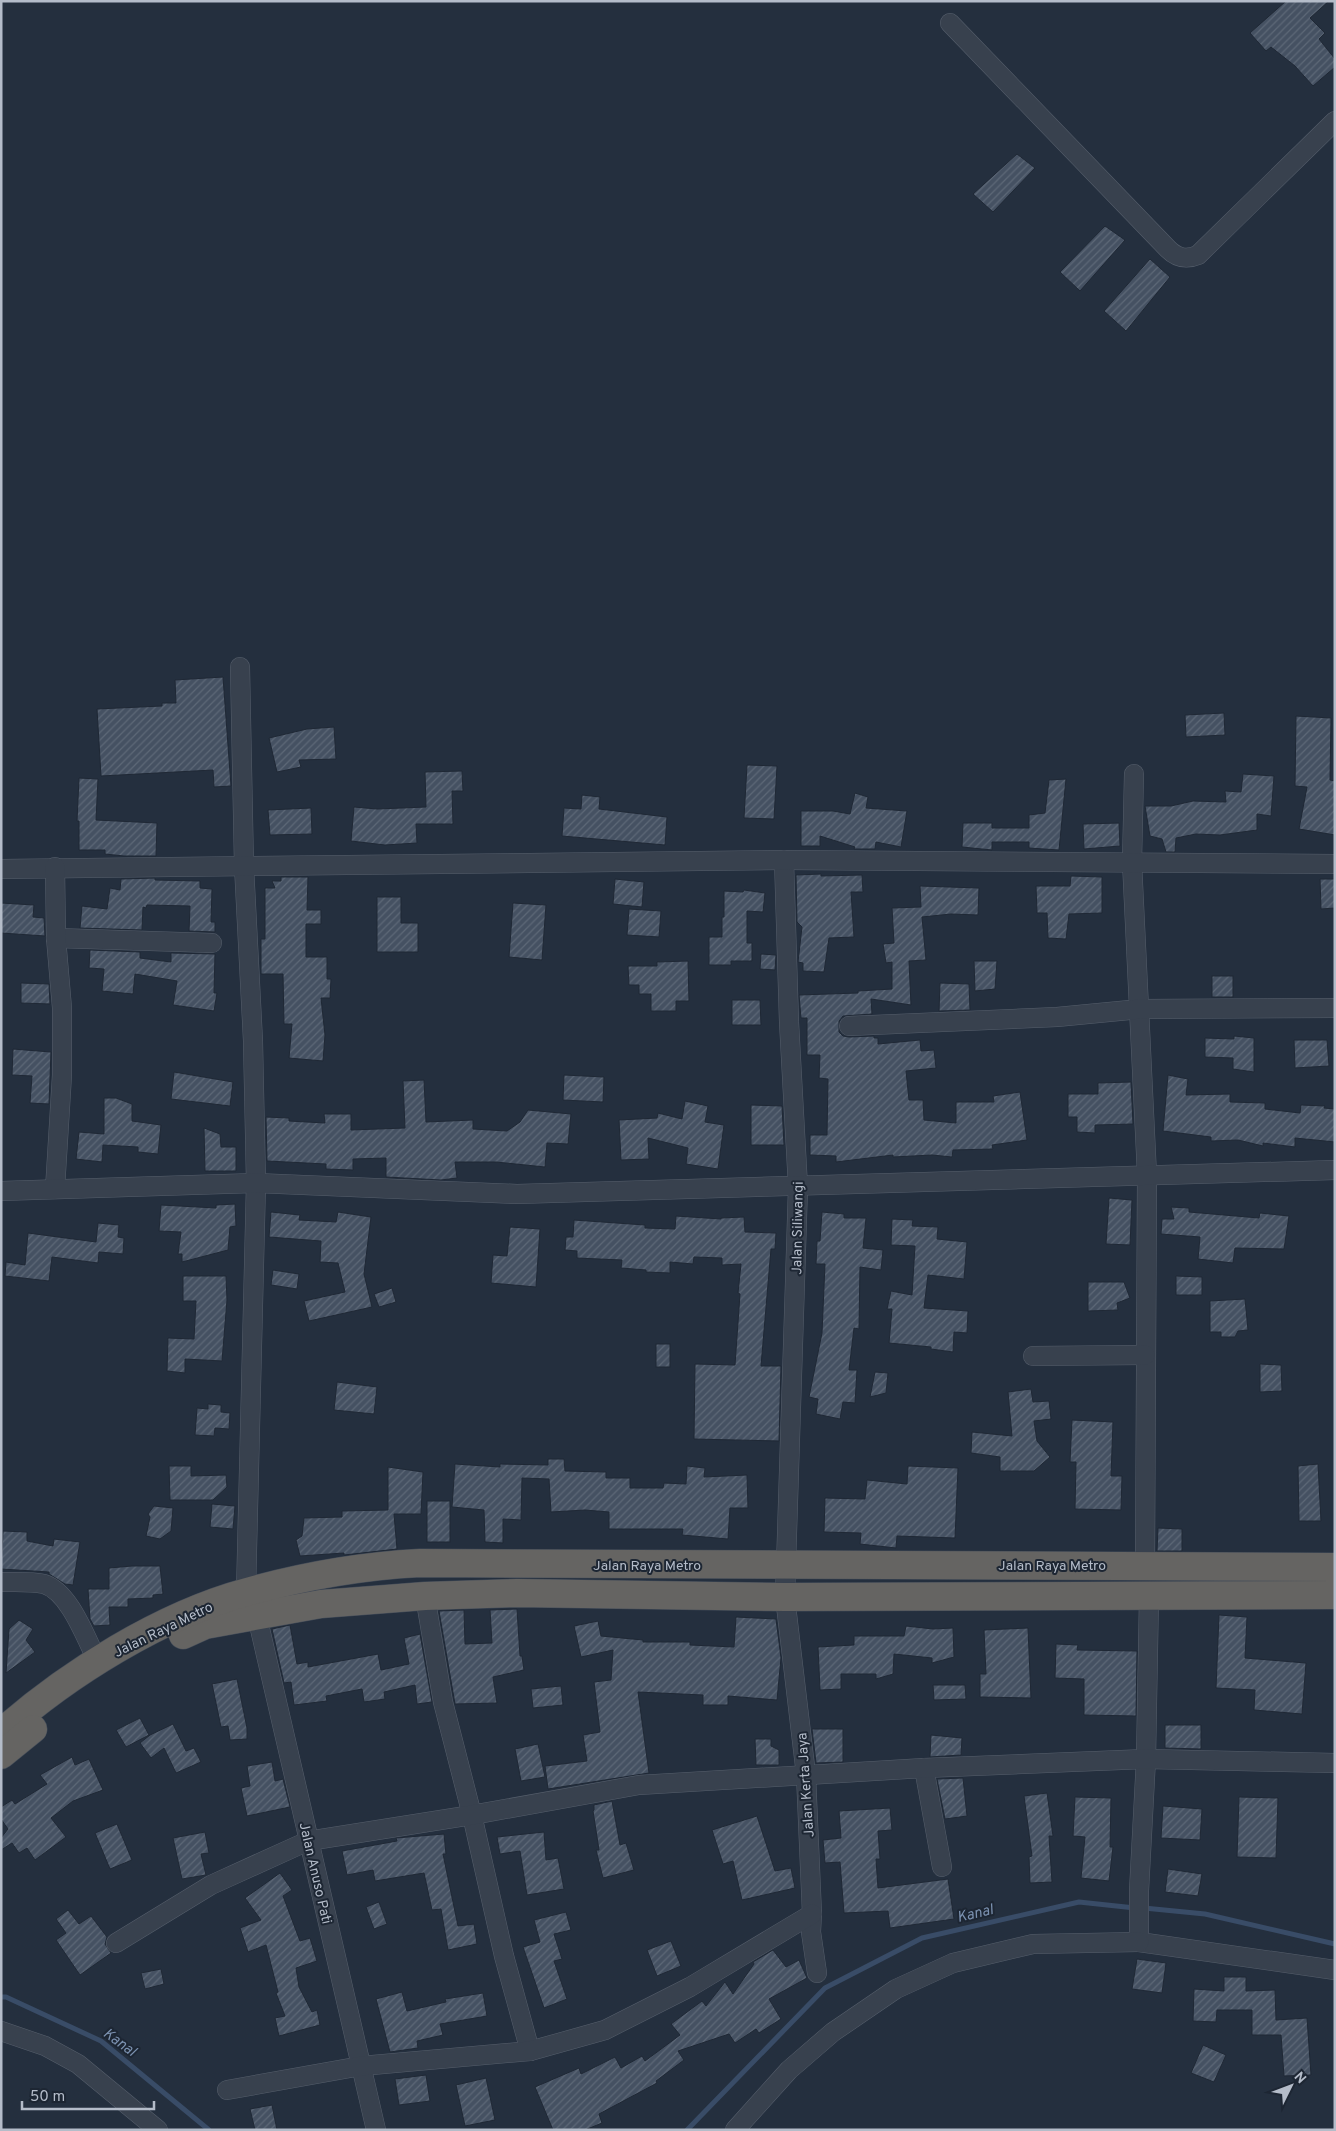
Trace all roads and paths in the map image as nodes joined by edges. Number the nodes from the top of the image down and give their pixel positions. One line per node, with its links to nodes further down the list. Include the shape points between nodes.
1 (950, 23): 2 (street, via 1168,249 1181,258 1198,255)
2 (1335, 121)
3 (240, 667): 8 (street, Jalan Anuso Pati)
4 (1134, 774): 6 (street)
5 (784, 860): 6 (street); 8 (street); 19 (street, Jalan Siliwangi)
6 (1132, 862): 7 (street); 14 (street)
7 (1335, 864)
8 (244, 866): 9 (street); 18 (street, Jalan Anuso Pati)
9 (55, 867): 10 (street); 11 (street)
10 (1, 869)
11 (56, 938): 12 (street); 20 (street, via 62,1008 62,1075)
12 (212, 942)
13 (1335, 1008): 14 (street)
14 (1140, 1009): 15 (street, via 1057,1017); 17 (street)
15 (849, 1026)
16 (1335, 1170): 17 (street)
17 (1148, 1175): 19 (street); 22 (street)
18 (256, 1183): 19 (street, via 517,1194); 20 (street); 32 (street, Jalan Anuso Pati)
19 (798, 1187): 25 (street, Jalan Siliwangi)
20 (55, 1189): 21 (street)
21 (1, 1190)
22 (1145, 1355): 23 (street); 24 (street)
23 (1034, 1356)
24 (1145, 1565): 25 (highway, Jalan Raya Metro); 26 (highway, Jalan Raya Metro)
25 (785, 1566): 31 (street, Jalan Siliwangi); 32 (highway, Jalan Raya Metro, via 420,1563 369,1566 301,1578)
26 (1335, 1567)
27 (1, 1582): 33 (street, via 46,1585 60,1594)
28 (1335, 1595): 30 (highway)
29 (425, 1596): 31 (highway, via 517,1593); 32 (highway, via 321,1604); 40 (street, via 443,1702)
30 (1149, 1596): 31 (highway); 36 (street)
31 (785, 1597): 39 (street, Jalan Kerta Jaya)
32 (251, 1604): 33 (highway, Jalan Raya Metro, via 198,1609); 35 (highway, via 105,1676); 41 (street, Jalan Anuso Pati)
33 (98, 1662): 34 (highway, Jalan Raya Metro, via 44,1697)
34 (1, 1733)
35 (1, 1755)
36 (1146, 1759): 37 (street); 38 (street); 44 (street)
37 (1335, 1763)
38 (924, 1768): 39 (street); 42 (street)
39 (806, 1774): 40 (street, via 639,1785); 43 (street, Jalan Kerta Jaya)
40 (472, 1815): 41 (street); 49 (street, via 504,1956)
41 (308, 1841): 45 (street, via 211,1885); 50 (street, Jalan Anuso Pati)
42 (942, 1867)
43 (812, 1914): 47 (street, Jalan Kerta Jaya, via 811,1932); 49 (street, via 690,1987 605,2030)
44 (1138, 1937): 46 (street); 54 (street, via 1034,1944 953,1963 896,1989 833,2032 789,2070)
45 (116, 1944)
46 (1335, 1970)
47 (817, 1973)
48 (1, 2031): 52 (street, via 45,2046 78,2064)
49 (530, 2051): 50 (street)
50 (360, 2066): 51 (street); 53 (street, Jalan Anuso Pati)
51 (226, 2090)
52 (158, 2130)
53 (376, 2130)
54 (735, 2130)

